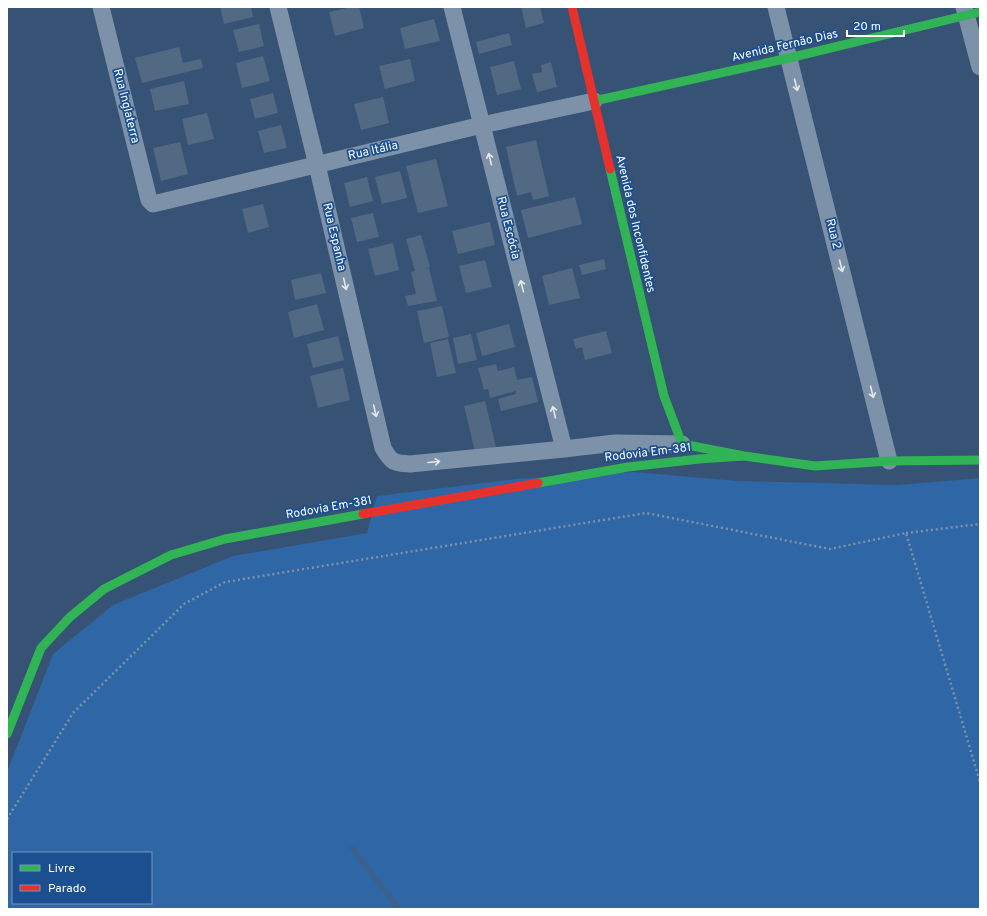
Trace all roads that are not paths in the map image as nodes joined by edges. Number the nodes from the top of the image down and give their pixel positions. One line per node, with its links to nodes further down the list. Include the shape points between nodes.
1 (101, 7): 12 (street, Rua Inglaterra, via 149,200)
2 (278, 7): 11 (street, Rua Espanha)
3 (452, 7): 10 (street, Rua Escócia)
4 (572, 7): 9 (street, Avenida dos Inconfidentes)
5 (776, 7): 7 (street, Rua 2)
6 (970, 12): 7 (street, Avenida Fernão Dias); 8 (street)
7 (789, 58): 9 (street, Avenida Fernão Dias); 17 (street, Rua 2, one-way to 17)
8 (980, 67)
9 (594, 101): 10 (street, Rua Itália); 13 (street, Avenida dos Inconfidentes, via 664,396)
10 (482, 125): 11 (street, Rua Itália); 14 (street, Rua Escócia, one-way to 10)
11 (317, 165): 12 (street, Rua Itália); 14 (street, Rua Espanha, one-way to 14, via 383,448 389,458 396,463 410,464)
12 (153, 204)
13 (682, 444): 14 (street, via 615,443); 15 (street, Rodovia Em-381)
14 (564, 449)
15 (744, 456): 17 (street, Rodovia Em-381, via 815,466); 18 (street, Rodovia Em-381, via 628,467 225,539 171,555 104,589 70,617 41,648)
16 (980, 460): 17 (street, Rodovia Em-381)
17 (889, 461)
18 (7, 734)

